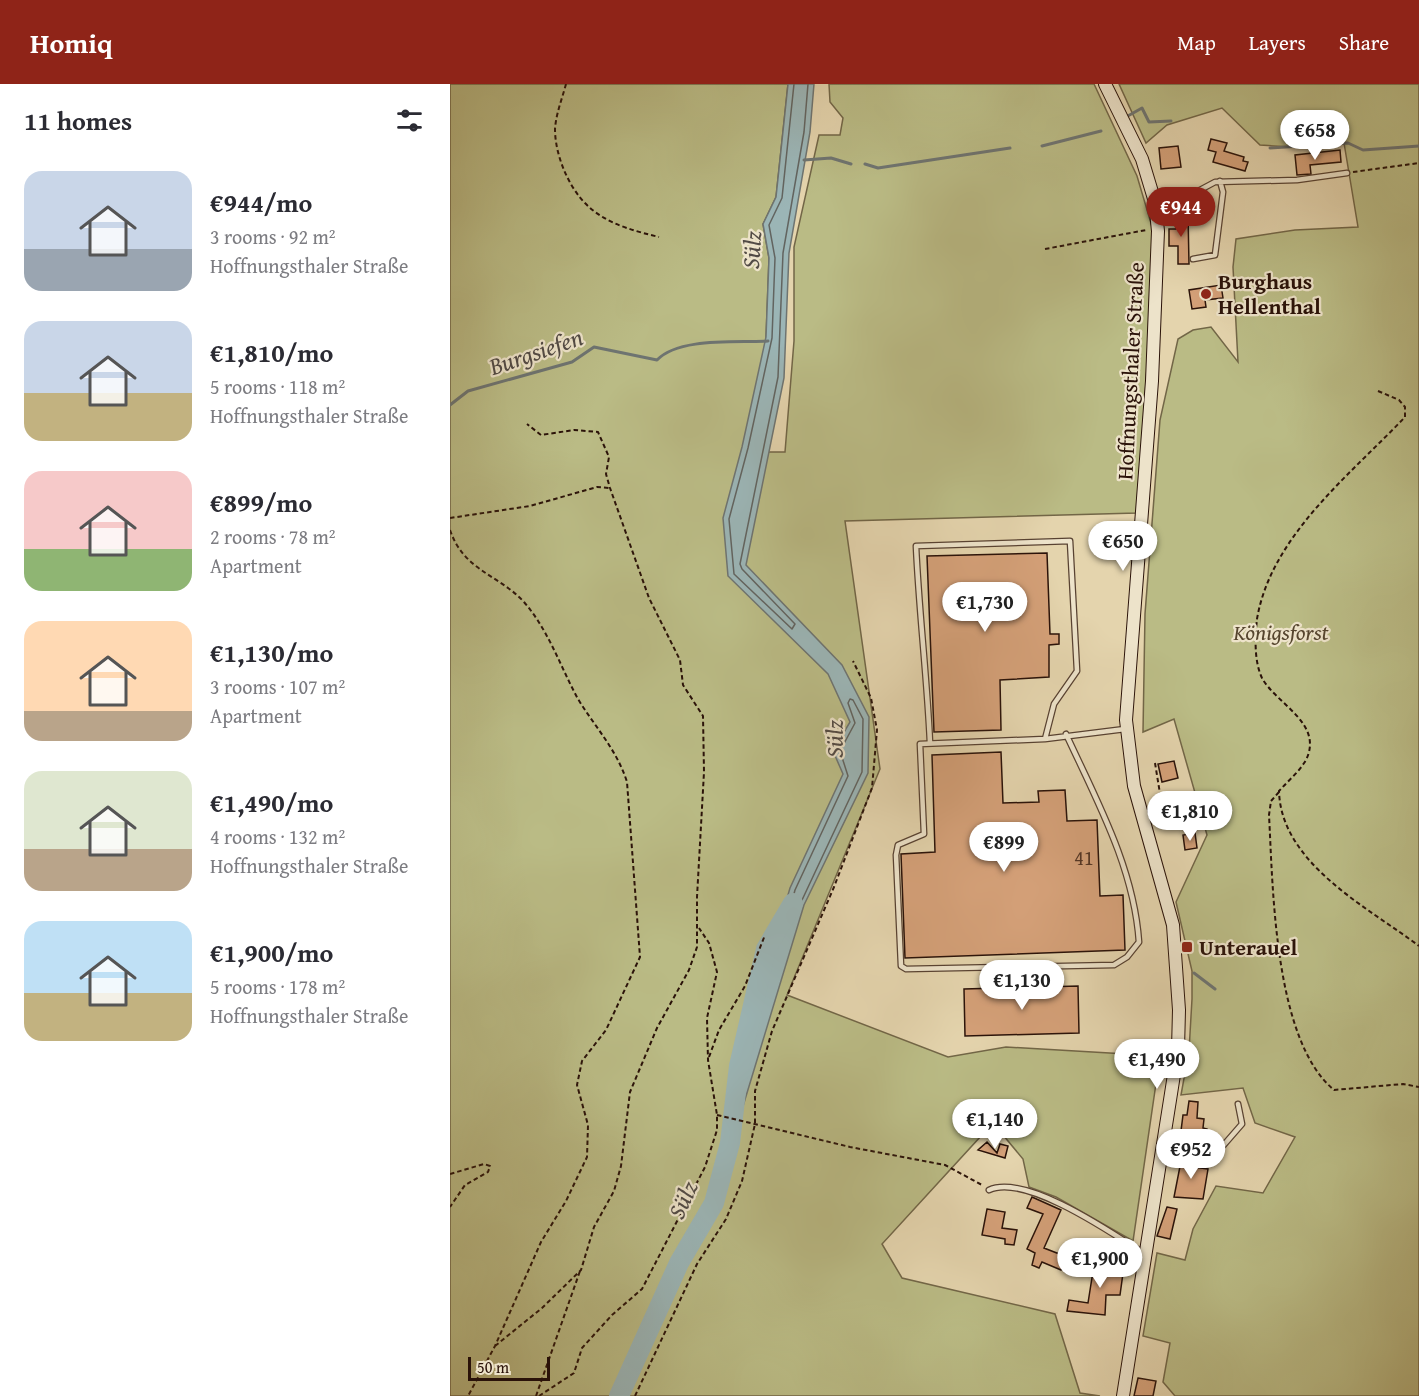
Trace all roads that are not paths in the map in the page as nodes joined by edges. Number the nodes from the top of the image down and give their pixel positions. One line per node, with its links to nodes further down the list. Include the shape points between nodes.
1 (1105, 84): 4 (main road, Hoffnungsthaler Straße, via 1142,159)
2 (1347, 173): 3 (lane, via 1298,180)
3 (1220, 181): 4 (lane, via 1185,198); 5 (lane, via 1223,192 1215,255)
4 (1155, 202): 6 (main road, Hoffnungsthaler Straße, via 1158,278)
5 (1192, 259)
6 (1127, 728): 7 (lane); 11 (main road, Hoffnungsthaler Straße, via 1134,786 1173,925 1179,991 1178,1049)
7 (1066, 734): 8 (lane); 9 (lane, via 1115,840 1137,918 1139,942 1114,965 906,969 901,966 896,855 898,845 924,834 920,744)
8 (1045, 739): 9 (lane); 9 (lane, via 1054,704 1077,671 1070,541 916,546)
9 (930, 743)
10 (1239, 1104): 11 (lane, via 1242,1124 1215,1155)
11 (1163, 1147): 13 (main road, Hoffnungsthaler Straße)
12 (989, 1190): 13 (lane, via 996,1186 1016,1188 1054,1200)
13 (1146, 1254): 14 (main road, Hoffnungsthaler Straße)
14 (1123, 1396)

